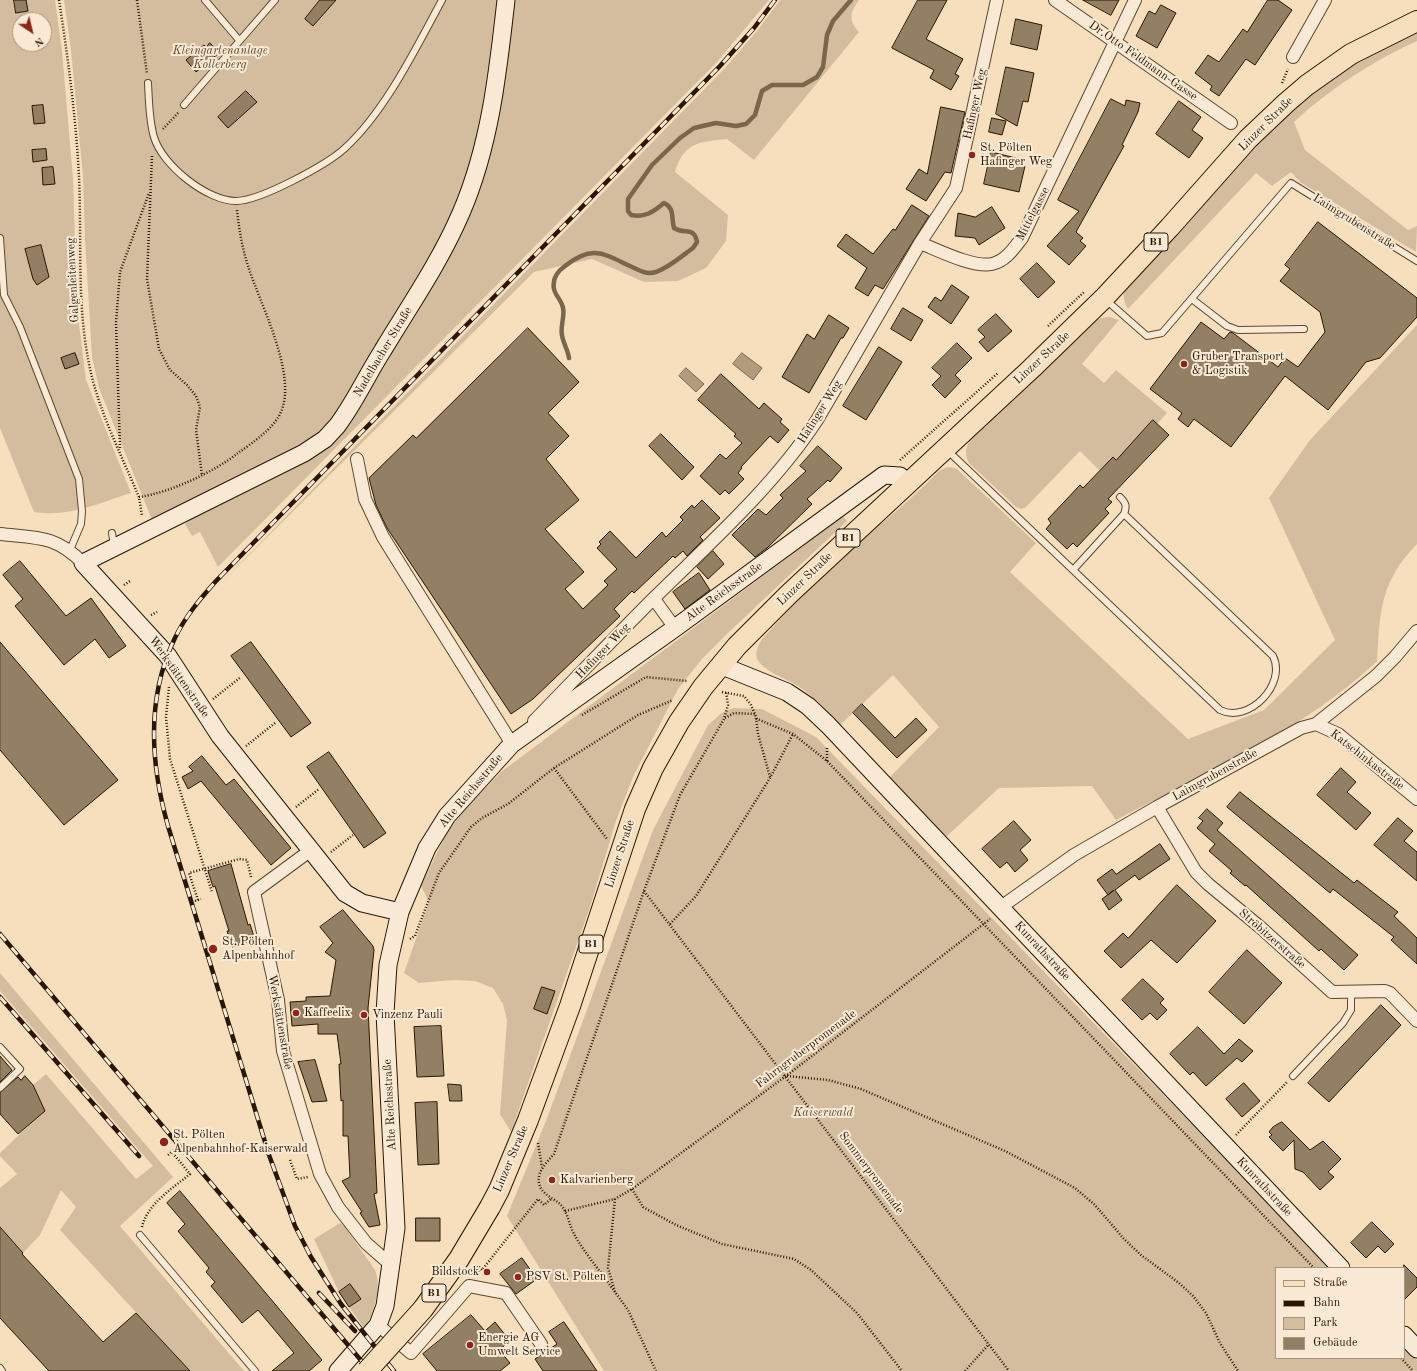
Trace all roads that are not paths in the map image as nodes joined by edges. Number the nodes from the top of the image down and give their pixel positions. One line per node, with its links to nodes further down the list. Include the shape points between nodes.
1 (205, 0): 10 (lane)
2 (276, 0): 10 (lane)
3 (442, 0): 13 (lane, via 393,86 357,136 322,165 254,197 237,201 216,196 188,181 166,158 154,138)
4 (506, 0): 30 (street, Nadelbacher Straße, via 491,112 478,164 461,212 438,261 338,426 325,439 304,453 113,540)
5 (997, 0): 17 (street, Hafinger Weg, via 956,188)
6 (1055, 0): 11 (street, Dr.Otto Feldmann-Gasse)
7 (1135, 0): 11 (street, Mittelgasse)
8 (1325, 0): 12 (street)
9 (1417, 20): 19 (main road, Linzer Straße / B1, via 1351,54 1307,85 1248,139)
10 (240, 40): 14 (lane)
11 (1116, 42): 15 (street, Dr.Otto Feldmann-Gasse); 17 (street, Mittelgasse, via 1022,238 1008,255 991,264 973,263)
12 (1293, 57)
13 (148, 83)
14 (184, 106)
15 (1231, 123)
16 (0, 238): 20 (lane)
17 (920, 243): 32 (street, Hafinger Weg, via 801,445 727,527)
18 (1417, 261): 21 (lane, Laimgrubenstraße, via 1291,183)
19 (1096, 293): 21 (lane, via 1147,336 1162,333); 23 (main road, Linzer Straße / B1, via 1032,368)
20 (2, 296): 29 (lane, via 20,327 79,479 81,524)
21 (1192, 299): 22 (lane, via 1227,326 1238,330)
22 (1304, 329)
23 (945, 448): 25 (main road, Linzer Straße / B1); 31 (lane)
24 (358, 459): 37 (street, via 365,499 383,537)
25 (907, 483): 33 (street, Alte Reichsstraße, via 900,476 884,475); 35 (main road, Linzer Straße / B1, via 789,594)
26 (1120, 497): 27 (lane, via 1125,502)
27 (1124, 514): 31 (lane); 31 (lane, via 1273,656 1277,670 1275,680 1262,699 1236,714 1220,710)
28 (0, 534): 29 (street, Werkstättenstraße, via 44,539 59,543)
29 (70, 550): 30 (street, Werkstättenstraße)
30 (83, 563): 40 (street, Werkstättenstraße, via 147,632 177,670 235,755)
31 (1073, 570)
32 (654, 599): 33 (street); 37 (street, Hafinger Weg)
33 (675, 628): 37 (street, Alte Reichsstraße)
34 (1417, 631): 36 (street, Laimgrubenstraße, via 1376,676)
35 (720, 665): 41 (street, Kunrathstraße, via 787,692 808,706); 59 (main road, Linzer Straße / B1, bridge, via 679,722 635,809 570,1006 499,1190 459,1259 423,1309)
36 (1316, 724): 38 (street, Katschinkastraße, via 1338,734); 39 (street, Laimgrubenstraße, via 1301,728)
37 (512, 744): 42 (street, Alte Reichsstraße, via 447,816 427,848)
38 (1417, 799)
39 (1157, 807): 41 (street, Laimgrubenstraße, via 1074,855); 43 (street, Ströbitzerstraße, via 1196,872 1208,884 1332,992)
40 (315, 855): 42 (street, Werkstättenstraße, via 345,893 362,903); 49 (street, Werkstättenstraße, via 254,892 278,1000 283,1051 317,1167 338,1207 373,1251)
41 (1002, 909): 50 (street, Kunrathstraße)
42 (400, 912): 49 (street, Alte Reichsstraße, via 388,965 385,1013 396,1206)
43 (1351, 991): 44 (street, Ströbitzerstraße, via 1390,993); 46 (lane, via 1350,1010 1343,1022)
44 (1417, 1020)
45 (0, 1047): 47 (lane, via 20,1069)
46 (1293, 1076)
47 (0, 1088)
48 (140, 1235): 57 (lane)
49 (391, 1265): 51 (street, Alte Reichsstraße, via 385,1306)
50 (1340, 1267)
51 (378, 1325): 53 (street, via 411,1353 469,1286 506,1293); 58 (street, Alte Reichsstraße)
52 (1405, 1336): 54 (street)
53 (541, 1344)
54 (1417, 1349)
55 (0, 1368): 56 (lane)
56 (2, 1371)
57 (255, 1371)
58 (338, 1371)
59 (367, 1371)

